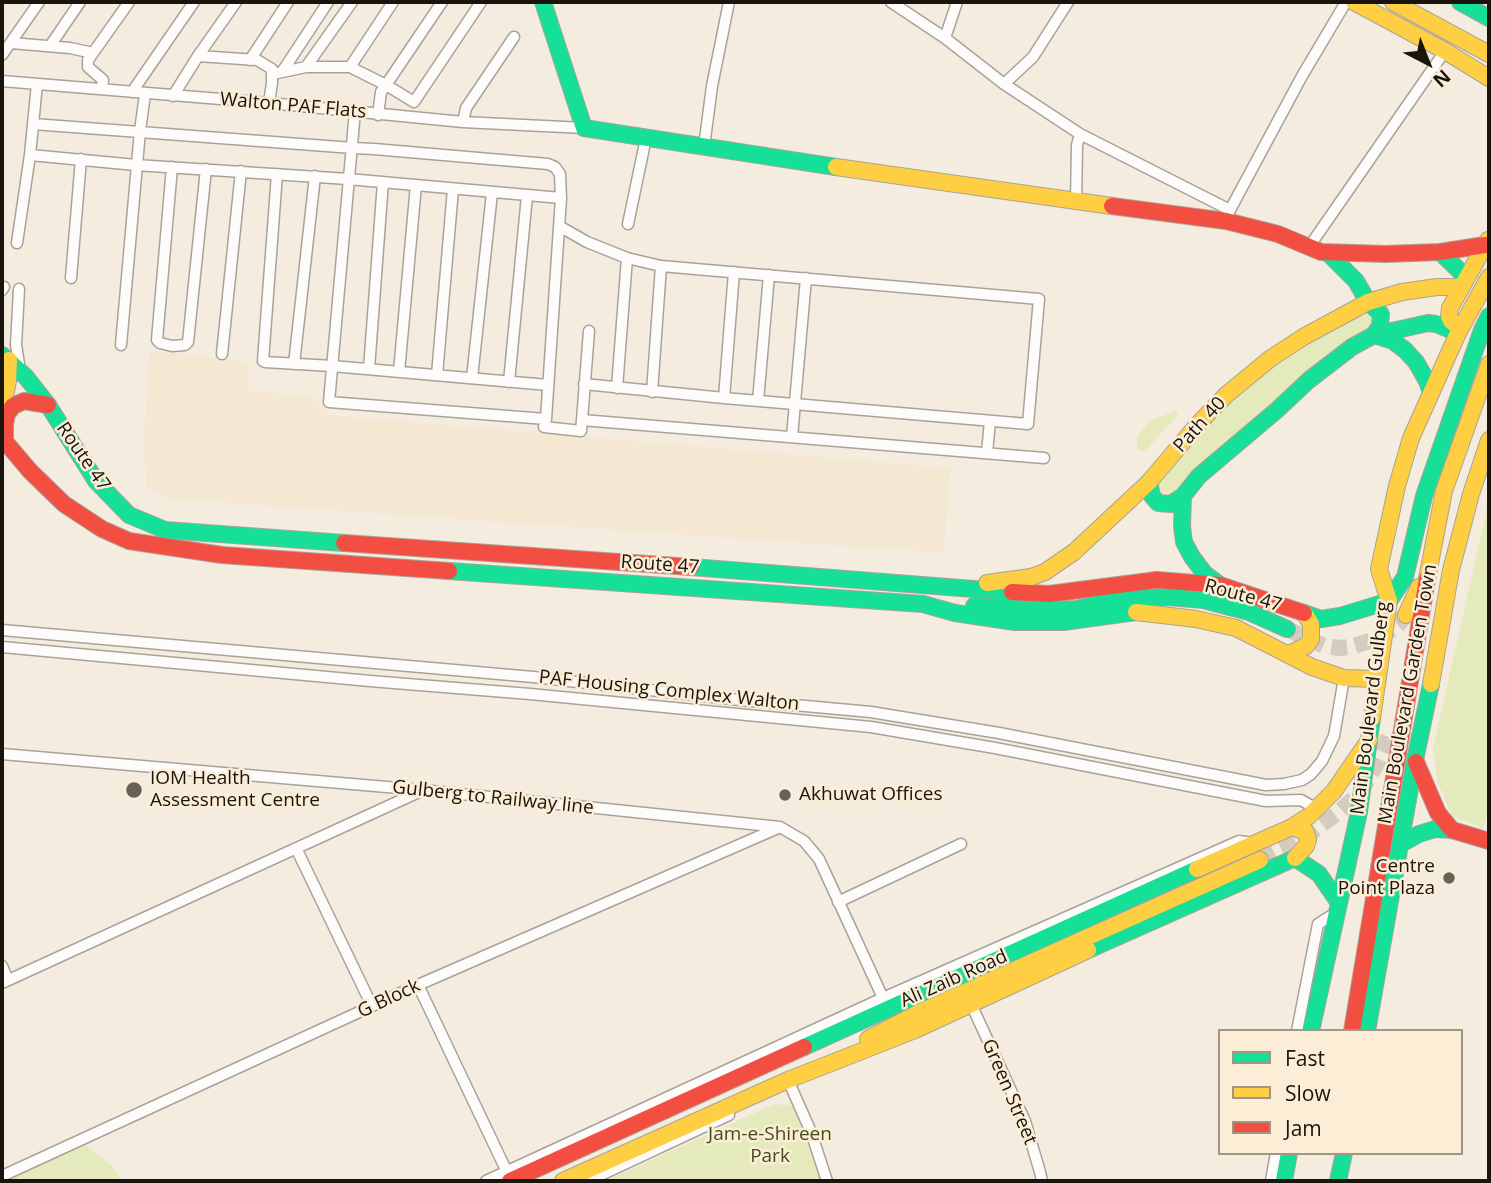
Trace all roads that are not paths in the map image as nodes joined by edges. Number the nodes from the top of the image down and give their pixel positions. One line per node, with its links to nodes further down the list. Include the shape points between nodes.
1 (39, 2): 24 (street)
2 (80, 2): 25 (street)
3 (129, 2): 27 (street)
4 (194, 2): 41 (street)
5 (236, 2): 30 (street)
6 (288, 2): 31 (street)
7 (328, 2): 34 (street)
8 (352, 2): 32 (street)
9 (393, 2): 33 (street)
10 (442, 2): 39 (street)
11 (481, 2): 39 (street, via 414,102)
12 (543, 2): 49 (street)
13 (729, 2): 53 (street)
14 (891, 2): 23 (street)
15 (957, 2): 23 (street)
16 (1068, 2): 38 (street, via 1033,57)
17 (1346, 2): 71 (street)
18 (1354, 2): 26 (street)
19 (1393, 2): 28 (street)
20 (1460, 2): 21 (street)
21 (1489, 18)
22 (514, 37): 47 (street, via 466,108)
23 (945, 38): 38 (street)
24 (10, 43): 25 (street); 29 (street)
25 (50, 47): 27 (street)
26 (1445, 51): 35 (street); 76 (street)
27 (93, 53): 40 (street, via 88,67 103,80)
28 (1489, 54)
29 (2, 55)
30 (198, 56): 31 (street); 43 (street)
31 (250, 60): 34 (street)
32 (306, 67): 33 (street); 34 (street)
33 (350, 67): 39 (street)
34 (277, 73): 44 (street)
35 (1489, 78)
36 (2, 81): 37 (street, Walton PAF Flats)
37 (37, 84): 40 (street, Walton PAF Flats); 48 (street)
38 (1004, 84): 51 (street)
39 (386, 85): 46 (street)
40 (102, 88): 41 (street, Walton PAF Flats)
41 (132, 92): 42 (street, Walton PAF Flats)
42 (145, 94): 43 (street, Walton PAF Flats); 50 (street)
43 (173, 96): 44 (street, Walton PAF Flats)
44 (269, 103): 45 (street, Walton PAF Flats)
45 (355, 111): 46 (street, Walton PAF Flats); 54 (street)
46 (378, 115): 47 (street, Walton PAF Flats)
47 (463, 122): 49 (street, Walton PAF Flats)
48 (33, 124): 50 (street); 55 (street)
49 (584, 128): 52 (street)
50 (140, 131): 54 (street); 57 (street)
51 (1080, 134): 70 (street); 71 (street)
52 (646, 138): 53 (street); 72 (street)
53 (704, 147): 70 (street)
54 (353, 148): 63 (street); 69 (street, via 548,164 561,174)
55 (30, 155): 56 (street); 75 (street)
56 (81, 159): 57 (street); 84 (street)
57 (136, 165): 58 (street); 93 (street)
58 (172, 167): 59 (street); 59 (street, via 157,340 172,346 188,342)
59 (206, 169): 60 (street)
60 (240, 171): 61 (street); 94 (street)
61 (277, 174): 62 (street); 96 (street, via 262,358)
62 (315, 176): 63 (street); 96 (street)
63 (348, 179): 64 (street); 98 (street)
64 (383, 182): 65 (street); 99 (street)
65 (416, 186): 66 (street); 100 (street)
66 (453, 189): 67 (street); 101 (street)
67 (492, 193): 68 (street); 102 (street)
68 (527, 196): 69 (street); 103 (street)
69 (561, 198): 73 (street)
70 (1076, 202): 71 (street)
71 (1228, 216): 76 (street)
72 (628, 224)
73 (559, 226): 79 (street); 105 (street)
74 (1487, 241): 77 (street); 86 (street)
75 (17, 243)
76 (1309, 247): 78 (street)
77 (1440, 252): 78 (street); 86 (street)
78 (1328, 253): 88 (street, via 1356,281)
79 (627, 258): 80 (street); 106 (street)
80 (661, 266): 81 (street); 107 (street)
81 (734, 272): 82 (street); 110 (street)
82 (769, 275): 85 (street); 111 (street)
83 (1489, 277): 90 (street, Main Boulevard Gulberg)
84 (71, 278)
85 (806, 278): 113 (street); 116 (street, via 1039,299 1028,424)
86 (1463, 282): 88 (street, Path 40); 90 (street, via 1449,316)
87 (19, 289): 95 (street, via 16,345)
88 (1368, 302): 92 (street, via 1381,314); 122 (street, Path 40, via 1249,375 1199,423)
89 (1489, 316): 127 (street, Main Boulevard Garden Town, via 1424,496 1405,578)
90 (1459, 330): 92 (street, Path 40, via 1428,323); 108 (street, Main Boulevard Gulberg)
91 (589, 331): 104 (street)
92 (1374, 335): 108 (street, via 1405,350); 123 (street, Path 40, via 1309,380)
93 (121, 345)
94 (222, 354)
95 (10, 362): 109 (street); 112 (street, Route 47)
96 (294, 364): 98 (street)
97 (1489, 364): 124 (street, Main Boulevard Garden Town, via 1444,491)
98 (332, 366): 99 (street); 114 (street, via 329,402)
99 (369, 369): 100 (street)
100 (399, 372): 101 (street)
101 (437, 375): 102 (street)
102 (472, 378): 103 (street)
103 (509, 382): 105 (street)
104 (584, 384): 106 (street); 115 (street)
105 (548, 385): 114 (street)
106 (617, 388): 107 (street)
107 (652, 392): 110 (street)
108 (1431, 393): 127 (street, Main Boulevard Gulberg, via 1411,438 1379,569)
109 (2, 398)
110 (724, 398): 111 (street)
111 (758, 401): 113 (street)
112 (48, 405): 119 (street, via 24,401 13,406 7,414); 126 (street, Route 47, via 96,481 130,515 165,530)
113 (795, 405): 116 (street); 117 (street)
114 (546, 419): 115 (street, via 544,427 581,432)
115 (582, 420): 117 (street)
116 (990, 421): 120 (street)
117 (792, 438): 120 (street)
118 (1489, 440): 141 (street, via 1451,570)
119 (3, 441): 128 (street, Route 47, via 64,504 129,541 161,547)
120 (987, 453): 121 (street)
121 (1044, 458)
122 (1149, 482): 123 (street, via 1158,503 1171,503); 126 (street, Path 40, via 1074,552 1045,572)
123 (1183, 496): 125 (street, via 1184,542 1205,574)
124 (1430, 562): 130 (street); 133 (street, Main Boulevard Garden Town)
125 (1220, 585): 126 (street, Route 47, via 1157,580 1049,594); 129 (street, Route 47)
126 (956, 587)
127 (1389, 601): 129 (street, Route 47, via 1331,619); 137 (street, Main Boulevard Gulberg)
128 (923, 604): 131 (street, via 1054,610 1168,597 1250,612); 135 (street, Route 47, via 1015,622 1079,621 1137,612 1196,619 1236,628)
129 (1305, 614): 135 (street, via 1311,624 1311,639)
130 (1406, 615)
131 (1287, 629)
132 (2, 630): 136 (street, PAF Housing Complex Walton, via 871,712 1266,785 1302,780 1322,761 1334,736)
133 (1416, 637): 138 (street); 164 (street, Main Boulevard Garden Town)
134 (2, 647): 143 (street, PAF Housing Complex Walton, via 871,727 1266,801 1301,800)
135 (1290, 654): 136 (street, Route 47)
136 (1344, 678): 137 (street, Route 47)
137 (1378, 679): 139 (street, Main Boulevard Gulberg)
138 (1390, 733)
139 (1369, 740): 143 (street, Ali Zaib Road); 155 (street, Main Boulevard Gulberg)
140 (2, 754): 142 (street, Gulberg to Railway line)
141 (1415, 760): 146 (street, via 1438,813); 150 (street)
142 (422, 790): 144 (street, Gulberg to Railway line); 151 (street)
143 (1317, 809): 145 (street, Ali Zaib Road)
144 (780, 827): 154 (street, Gulberg to Railway line, via 804,841 819,859); 158 (street, G Block)
145 (1292, 827): 148 (street, Ali Zaib Road); 152 (street, via 1306,832 1308,840)
146 (1452, 830): 147 (street); 150 (street, via 1435,829)
147 (1489, 841)
148 (1256, 843): 159 (street, via 1239,841); 172 (street, Ali Zaib Road)
149 (961, 844): 154 (street)
150 (1401, 844): 165 (street)
151 (296, 848): 157 (street); 161 (street)
152 (1295, 858): 155 (street, via 1319,874); 160 (street, Ali Zaib Road)
153 (1260, 860): 166 (street, via 918,1013)
154 (838, 902): 159 (street, Gulberg to Railway line)
155 (1338, 907): 162 (street, via 1318,924); 163 (street, Main Boulevard Gulberg)
156 (2, 966): 157 (street)
157 (5, 981)
158 (418, 985): 161 (street, G Block); 172 (street)
159 (883, 999): 172 (street)
160 (971, 1004): 166 (street, Ali Zaib Road); 177 (street, Green Street, via 1025,1121)
161 (372, 1006): 171 (street, G Block)
162 (1297, 1029)
163 (1311, 1029)
164 (1352, 1029)
165 (1367, 1029)
166 (788, 1080): 174 (street, Ali Zaib Road); 175 (street, via 765,1098); 176 (street)
167 (1276, 1155): 178 (street)
168 (1289, 1155): 179 (street)
169 (1333, 1155): 180 (street)
170 (1344, 1155): 181 (street)
171 (2, 1176)
172 (509, 1176): 173 (street)
173 (486, 1181)
174 (563, 1181)
175 (588, 1181)
176 (827, 1181)
177 (1042, 1181)
178 (1271, 1181)
179 (1283, 1181)
180 (1329, 1181)
181 (1338, 1181)

